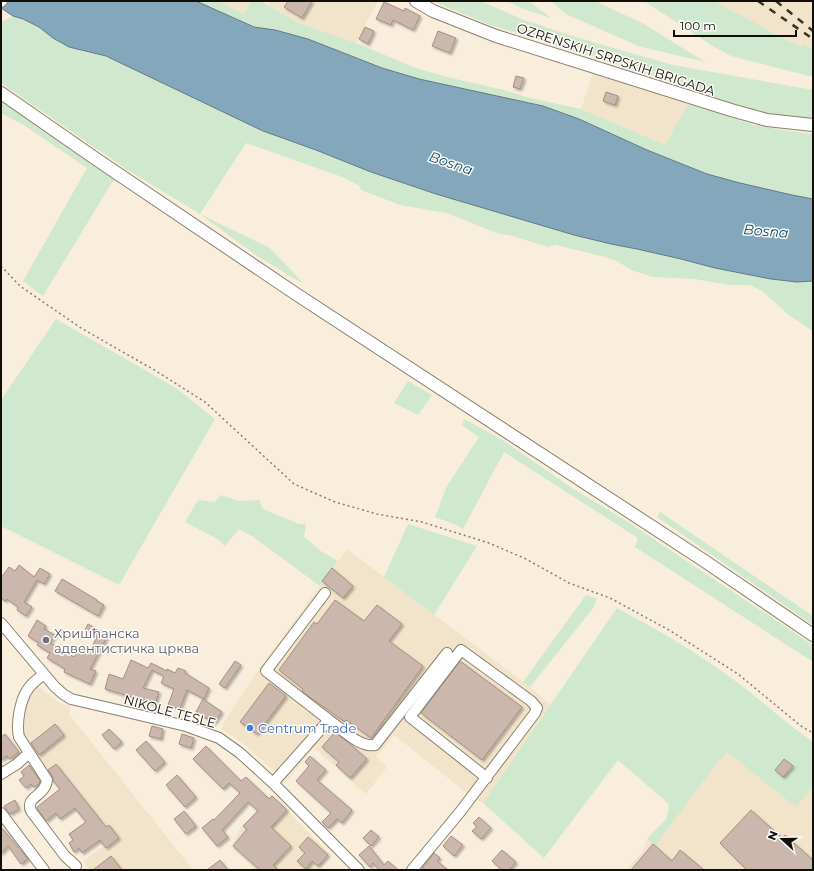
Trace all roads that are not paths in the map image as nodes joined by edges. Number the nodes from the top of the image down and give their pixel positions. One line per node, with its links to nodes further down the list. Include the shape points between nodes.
1 (416, 1): 3 (main road, OZRENSKIH SRPSKIH BRIGADA, via 433,11 496,36 730,110 767,120)
2 (1, 93): 6 (main road, via 296,294 697,555)
3 (813, 125)
4 (325, 593): 9 (street, via 266,671)
5 (2, 626): 8 (street, NIKOLE TESLE)
6 (813, 635)
7 (447, 653): 9 (street, via 375,745 362,744)
8 (44, 674): 10 (street, via 26,692 18,720 19,737); 13 (street, NIKOLE TESLE, via 59,691 71,698 186,726 219,738)
9 (330, 720): 13 (street)
10 (29, 753): 11 (street); 15 (street, via 47,780 44,789 31,800 29,807 65,856)
11 (1, 774)
12 (487, 778): 12 (street, via 537,708 461,650 410,717); 18 (street)
13 (273, 783): 17 (street, NIKOLE TESLE)
14 (1, 813): 16 (street)
15 (76, 866)
16 (44, 870)
17 (359, 870)
18 (412, 870)

